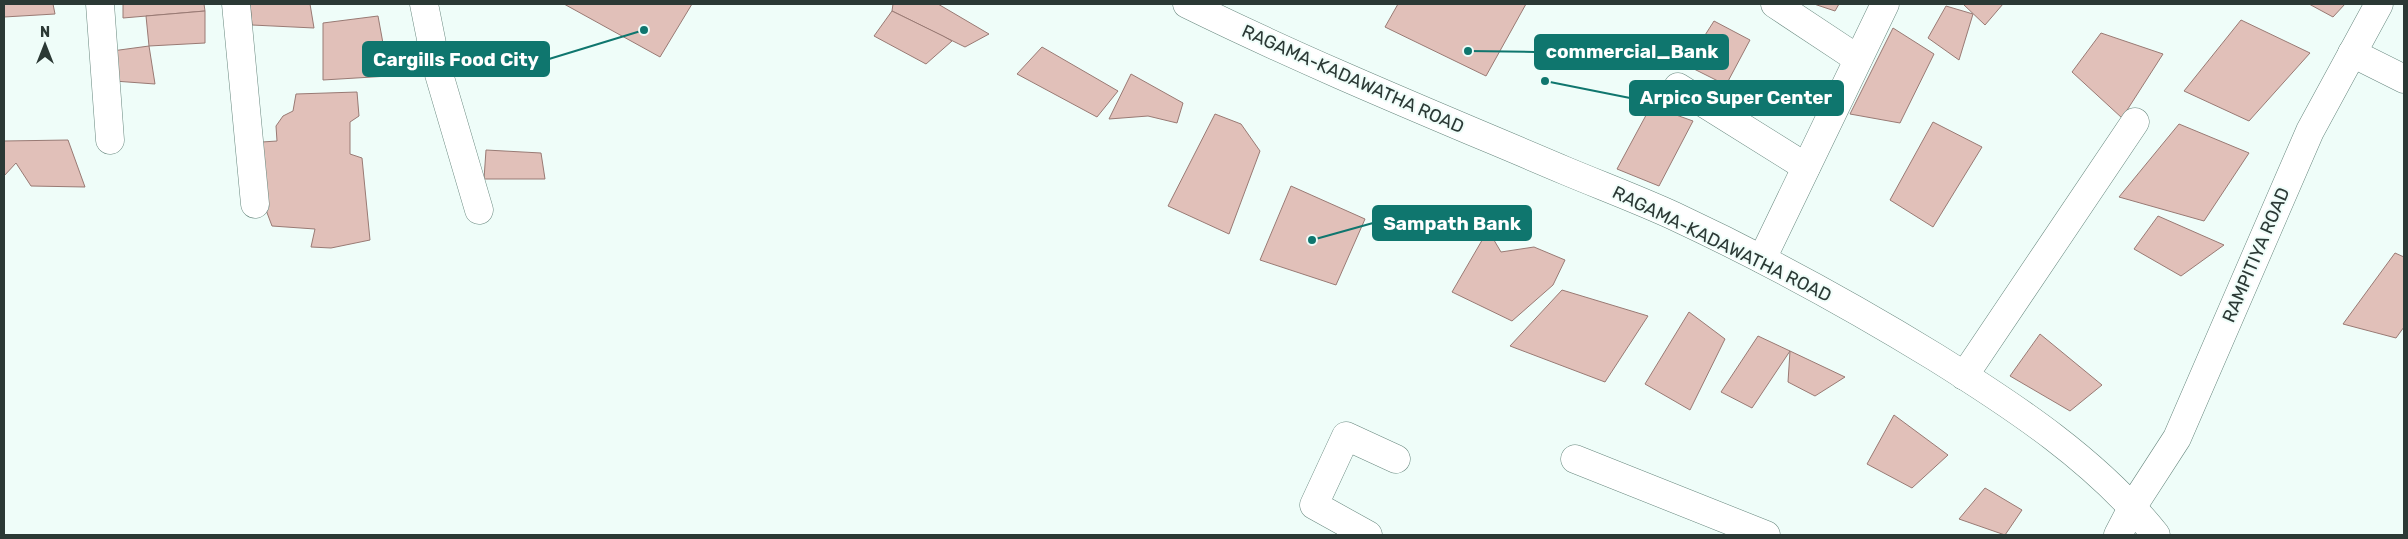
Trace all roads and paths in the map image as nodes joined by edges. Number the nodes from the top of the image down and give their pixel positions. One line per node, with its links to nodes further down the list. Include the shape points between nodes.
1 (100, 4): 13 (street)
2 (236, 4): 15 (street)
3 (424, 4): 16 (street, via 436,64)
4 (1187, 4): 17 (street, RAGAMA-KADAWATHA ROAD, via 1272,46 1672,216)
5 (1775, 4): 9 (street)
6 (1885, 4): 9 (street)
7 (2379, 4): 8 (street, RAMPITIYA ROAD)
8 (2352, 53): 10 (street); 21 (street, RAMPITIYA ROAD, via 2310,131 2177,438)
9 (1858, 59): 14 (street)
10 (2404, 79)
11 (1678, 86): 14 (street)
12 (2135, 122): 18 (street)
13 (110, 140)
14 (1806, 167): 17 (street)
15 (255, 204)
16 (479, 210)
17 (1762, 258): 18 (street, RAGAMA-KADAWATHA ROAD, via 1862,312)
18 (1964, 376): 21 (street, RAGAMA-KADAWATHA ROAD, via 2052,435)
19 (1396, 459): 22 (street, via 1346,436 1314,505)
20 (1575, 459): 23 (street)
21 (2133, 506): 24 (street, RAMPITIYA ROAD); 25 (street, RAGAMA-KADAWATHA ROAD)
22 (1368, 535)
23 (1766, 535)
24 (2118, 535)
25 (2156, 535)

